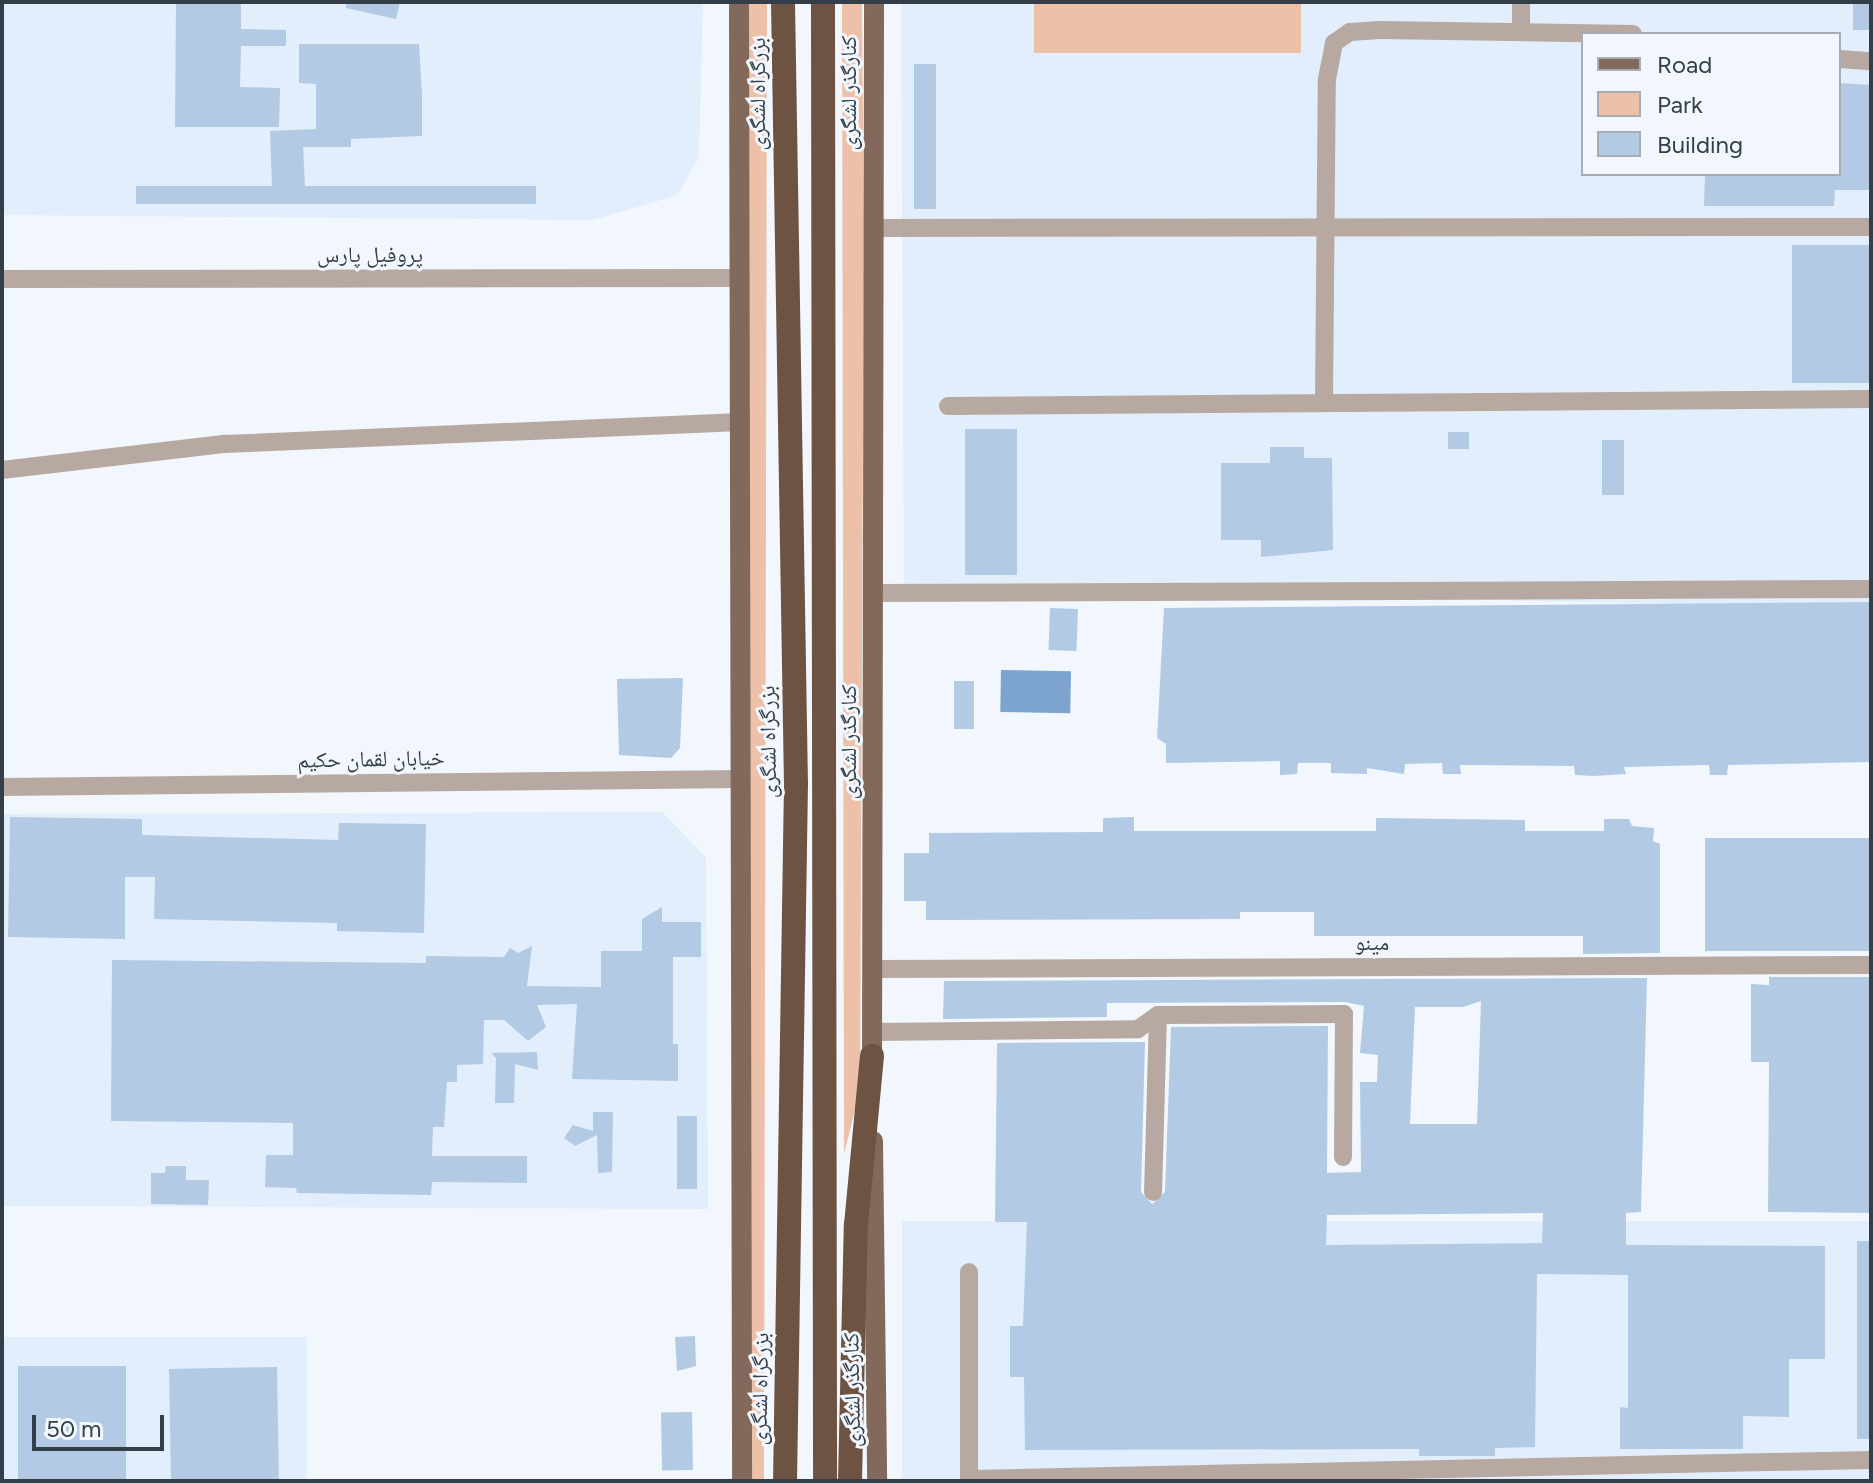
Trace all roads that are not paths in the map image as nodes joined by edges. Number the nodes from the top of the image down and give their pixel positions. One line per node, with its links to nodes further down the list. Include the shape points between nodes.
1 (739, 2): 13 (main road)
2 (783, 2): 33 (highway, بزرگراه لشگری, via 796,783)
3 (823, 2): 34 (highway)
4 (874, 2): 11 (main road, کنارگذر لشگری)
5 (1521, 2): 6 (lane)
6 (1521, 32): 7 (lane); 12 (lane, via 1341,35 1328,56)
7 (1581, 33)
8 (1841, 59): 9 (lane)
9 (1871, 61)
10 (1871, 227): 12 (lane)
11 (873, 228): 12 (lane); 21 (main road, کنارگذر لشگری)
12 (1326, 229): 16 (lane)
13 (739, 278): 14 (lane, پروفیل پارس); 18 (main road)
14 (2, 279)
15 (1871, 399): 16 (lane)
16 (1324, 401): 17 (lane)
17 (948, 406)
18 (741, 422): 19 (lane, via 225,444); 22 (main road)
19 (2, 470)
20 (1871, 589): 21 (lane)
21 (873, 593): 25 (main road, کنارگذر لشگری)
22 (741, 779): 23 (lane, خیابان لقمان حکیم); 32 (main road)
23 (2, 787)
24 (1871, 965): 25 (lane, مینو)
25 (874, 969): 27 (main road, کنارگذر لشگری)
26 (1158, 1015): 27 (lane, via 1138,1029); 28 (lane, via 1344,1014); 29 (lane)
27 (873, 1044): 35 (highway, via 856,1225); 36 (main road, کنارگذر لشگری)
28 (1343, 1157)
29 (1153, 1192)
30 (969, 1272): 31 (lane, via 969,1479)
31 (1871, 1460)
32 (742, 1481)
33 (785, 1481)
34 (825, 1481)
35 (850, 1481)
36 (877, 1481)

